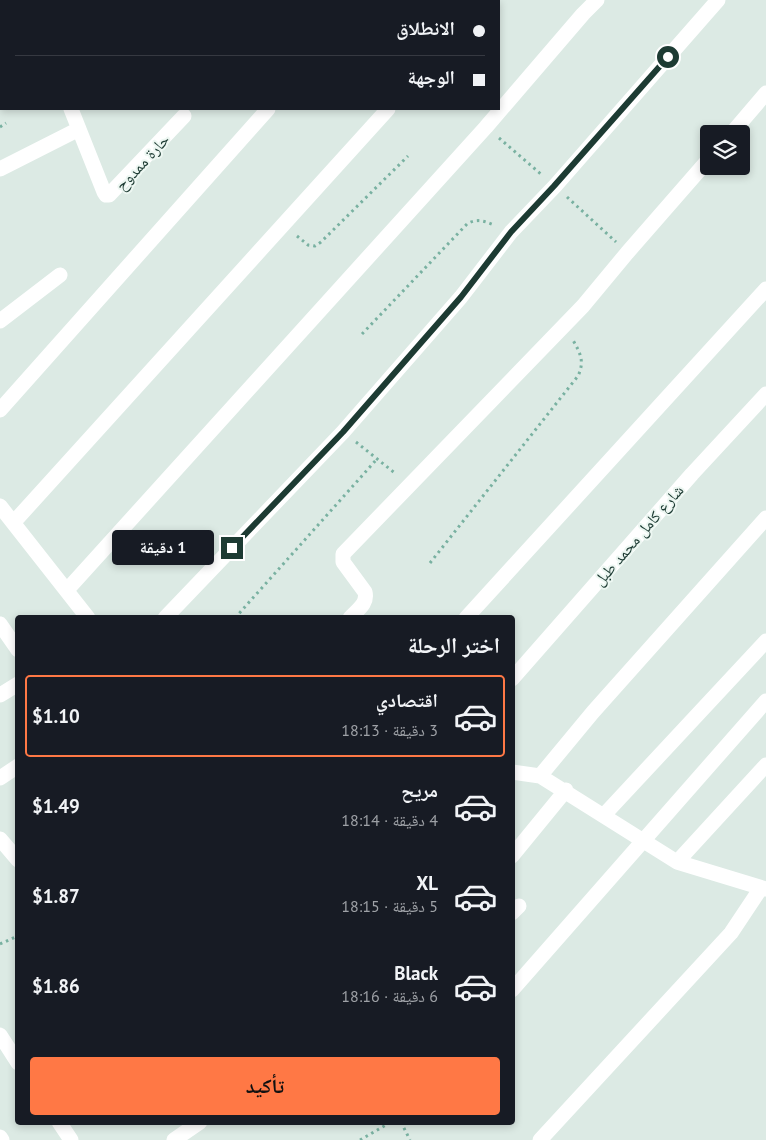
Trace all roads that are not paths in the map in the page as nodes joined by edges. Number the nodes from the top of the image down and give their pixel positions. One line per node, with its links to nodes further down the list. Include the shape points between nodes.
1 (597, 0): 20 (street)
2 (718, 0): 22 (street, via 511,232 461,297 343,432)
3 (766, 93): 8 (street)
4 (71, 110): 9 (street)
5 (267, 110): 16 (street)
6 (387, 110): 19 (street)
7 (184, 116): 9 (street, حارة ممدوح, via 109,195 104,192)
8 (739, 125)
9 (79, 129): 10 (street)
10 (0, 168)
11 (700, 169): 23 (street, via 583,306 343,554 343,562 366,592 363,605)
12 (60, 275): 14 (street)
13 (766, 289): 24 (street)
14 (0, 321)
15 (766, 394): 28 (street, شارع كامل محمد طبل)
16 (0, 410)
17 (0, 506): 19 (street)
18 (766, 518): 35 (street)
19 (14, 522): 20 (street)
20 (68, 590): 21 (street)
21 (86, 615)
22 (168, 615)
23 (353, 615)
24 (469, 615)
25 (0, 624): 27 (street)
26 (766, 641): 38 (street)
27 (15, 646)
28 (515, 676)
29 (15, 686): 30 (street)
30 (0, 695)
31 (766, 701): 40 (street)
32 (766, 765): 43 (street)
33 (15, 768): 36 (street)
34 (515, 772): 35 (street)
35 (540, 776): 37 (street)
36 (0, 778)
37 (566, 790): 38 (street); 41 (street)
38 (604, 815): 40 (street)
39 (0, 838): 42 (street)
40 (643, 841): 43 (street); 45 (street)
41 (515, 852)
42 (15, 856)
43 (677, 862): 44 (street)
44 (763, 888): 52 (street, via 731,933)
45 (515, 987)
46 (0, 1035): 47 (street)
47 (15, 1058)
48 (61, 1125): 50 (street)
49 (196, 1125): 51 (street)
50 (71, 1140)
51 (174, 1140)
52 (540, 1140)

